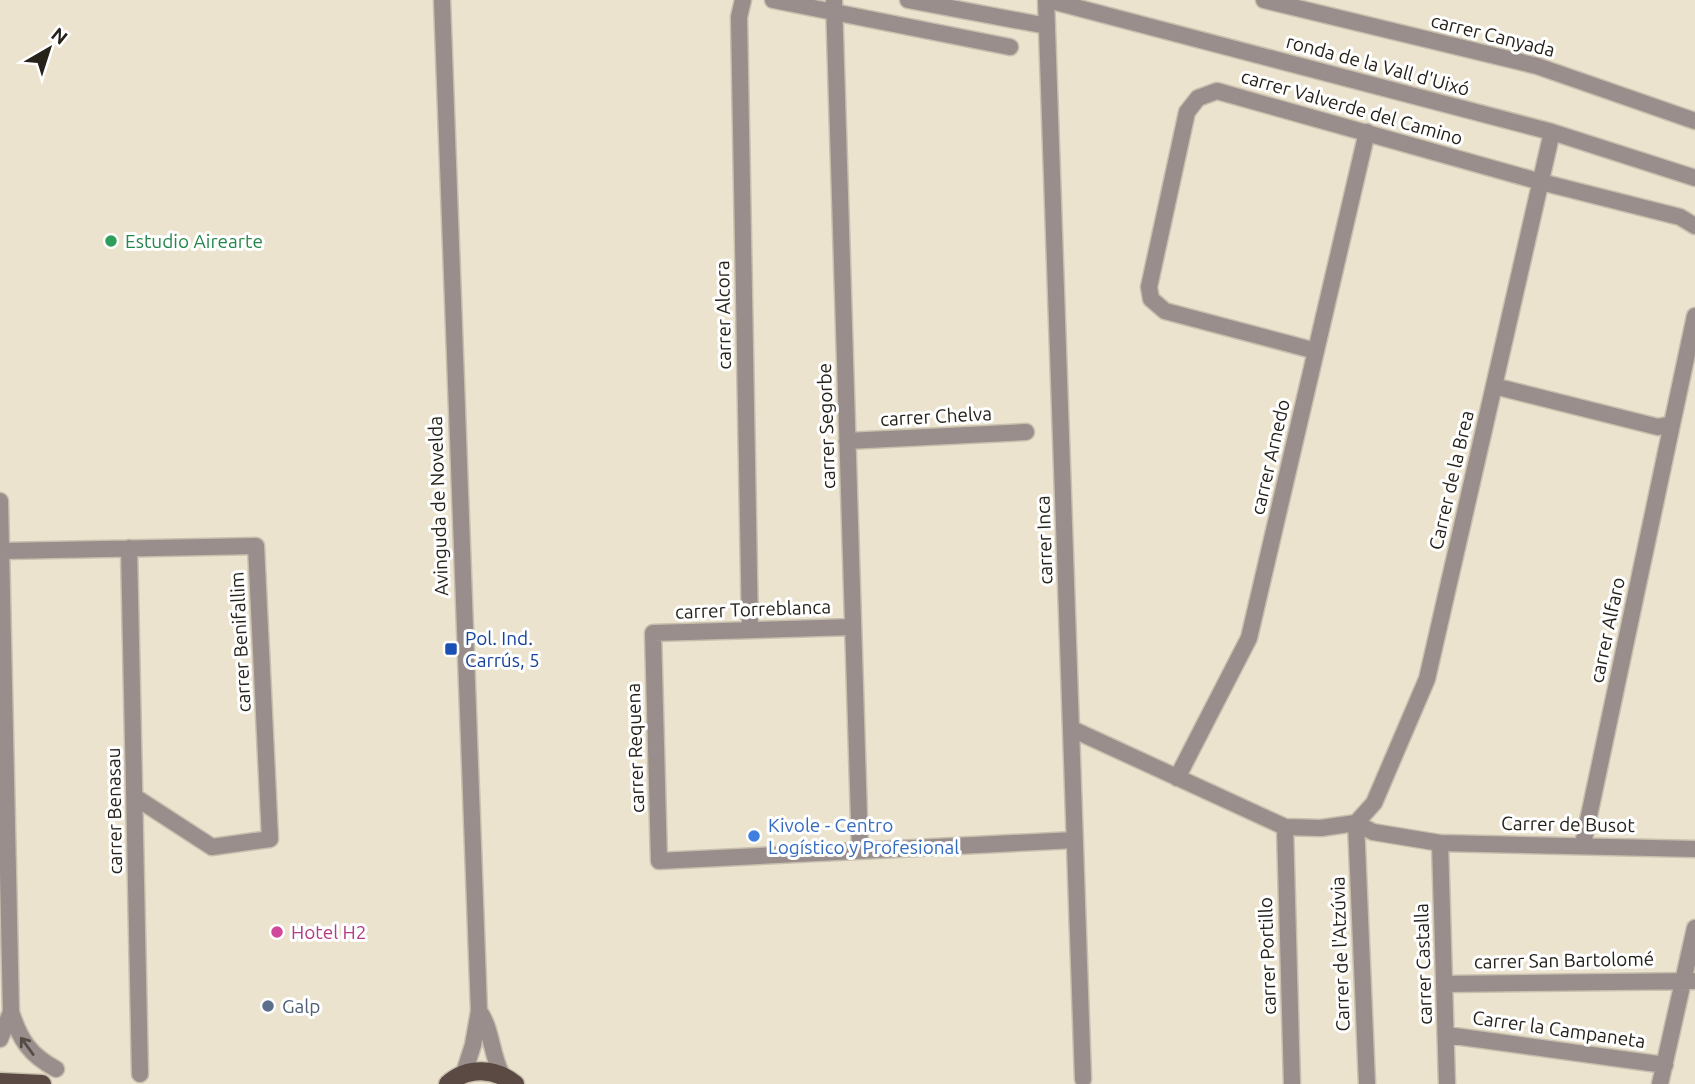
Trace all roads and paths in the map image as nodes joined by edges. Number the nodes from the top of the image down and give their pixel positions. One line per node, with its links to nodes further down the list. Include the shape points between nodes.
1 (442, 0): 41 (street, Avinguda de Novelda)
2 (743, 0): 26 (street, carrer Alcora, via 739,17)
3 (773, 0): 7 (street)
4 (908, 0): 8 (street)
5 (1047, 0): 8 (street, carrer Inca); 12 (street, ronda de la Vall d'Uixó)
6 (1271, 1): 10 (street, carrer Canyada, via 1537,66)
7 (834, 6): 9 (street); 21 (street, carrer Segorbe)
8 (1047, 26): 28 (street, carrer Inca)
9 (1010, 47)
10 (1695, 121)
11 (1367, 132): 14 (street, carrer Valverde del Camino); 17 (street, carrer Arnedo); 17 (street, carrer Valverde del Camino, via 1217,91 1198,98 1187,112 1149,286 1151,299 1166,311)
12 (1552, 132): 13 (street, ronda de la Vall d'Uixó); 14 (street, Carrer de la Brea)
13 (1695, 178)
14 (1541, 181): 15 (street, carrer Valverde del Camino, via 1680,217); 18 (street, Carrer de la Brea)
15 (1695, 226)
16 (1695, 316): 19 (street, carrer Alfaro)
17 (1316, 351): 29 (street, carrer Arnedo, via 1249,638)
18 (1494, 386): 19 (street, via 1658,427); 31 (street, Carrer de la Brea, via 1427,679 1374,803)
19 (1672, 424): 35 (street, carrer Alfaro)
20 (1026, 432): 21 (street, carrer Chelva)
21 (847, 441): 25 (street, carrer Segorbe)
22 (0, 502): 24 (street)
23 (129, 548): 24 (street, carrer Benifallim); 30 (street, carrer Benasau); 30 (street, carrer Benifallim, via 256,546 270,839 212,847)
24 (3, 551): 42 (street)
25 (853, 627): 26 (street, carrer Torreblanca); 37 (street, carrer Segorbe)
26 (750, 630): 27 (street, carrer Torreblanca)
27 (653, 633): 37 (street, carrer Requena, via 659,861)
28 (1072, 729): 29 (street); 33 (street, carrer Inca)
29 (1177, 778): 32 (street)
30 (135, 797): 48 (street, carrer Benasau)
31 (1356, 823): 32 (street); 34 (street, via 1373,832); 55 (street, Carrer de l'Atzúvia)
32 (1285, 827): 54 (street, carrer Portillo)
33 (1075, 840): 37 (street); 51 (street, carrer Inca)
34 (1440, 843): 35 (street, Carrer de Busot); 40 (street, carrer Castalla)
35 (1583, 844): 36 (street, Carrer de Busot)
36 (1695, 849)
37 (860, 851)
38 (1695, 928): 39 (street)
39 (1690, 980): 40 (street, carrer San Bartolomé); 45 (street)
40 (1444, 984): 43 (street, carrer Castalla)
41 (479, 1011): 47 (street, Avinguda de Novelda); 49 (street, Avinguda de Novelda, via 492,1051)
42 (11, 1012): 44 (street); 46 (street, one-way to 42, via 26,1048)
43 (1447, 1035): 45 (street, Carrer la Campaneta); 56 (street, carrer Castalla)
44 (0, 1039)
45 (1665, 1065): 57 (street)
46 (56, 1069)
47 (464, 1073): 49 (main road, via 482,1071); 53 (main road)
48 (140, 1074)
49 (509, 1080)
50 (0, 1082): 52 (main road)
51 (1083, 1082)
52 (42, 1084)
53 (448, 1084)
54 (1293, 1084)
55 (1367, 1084)
56 (1447, 1084)
57 (1660, 1084)

